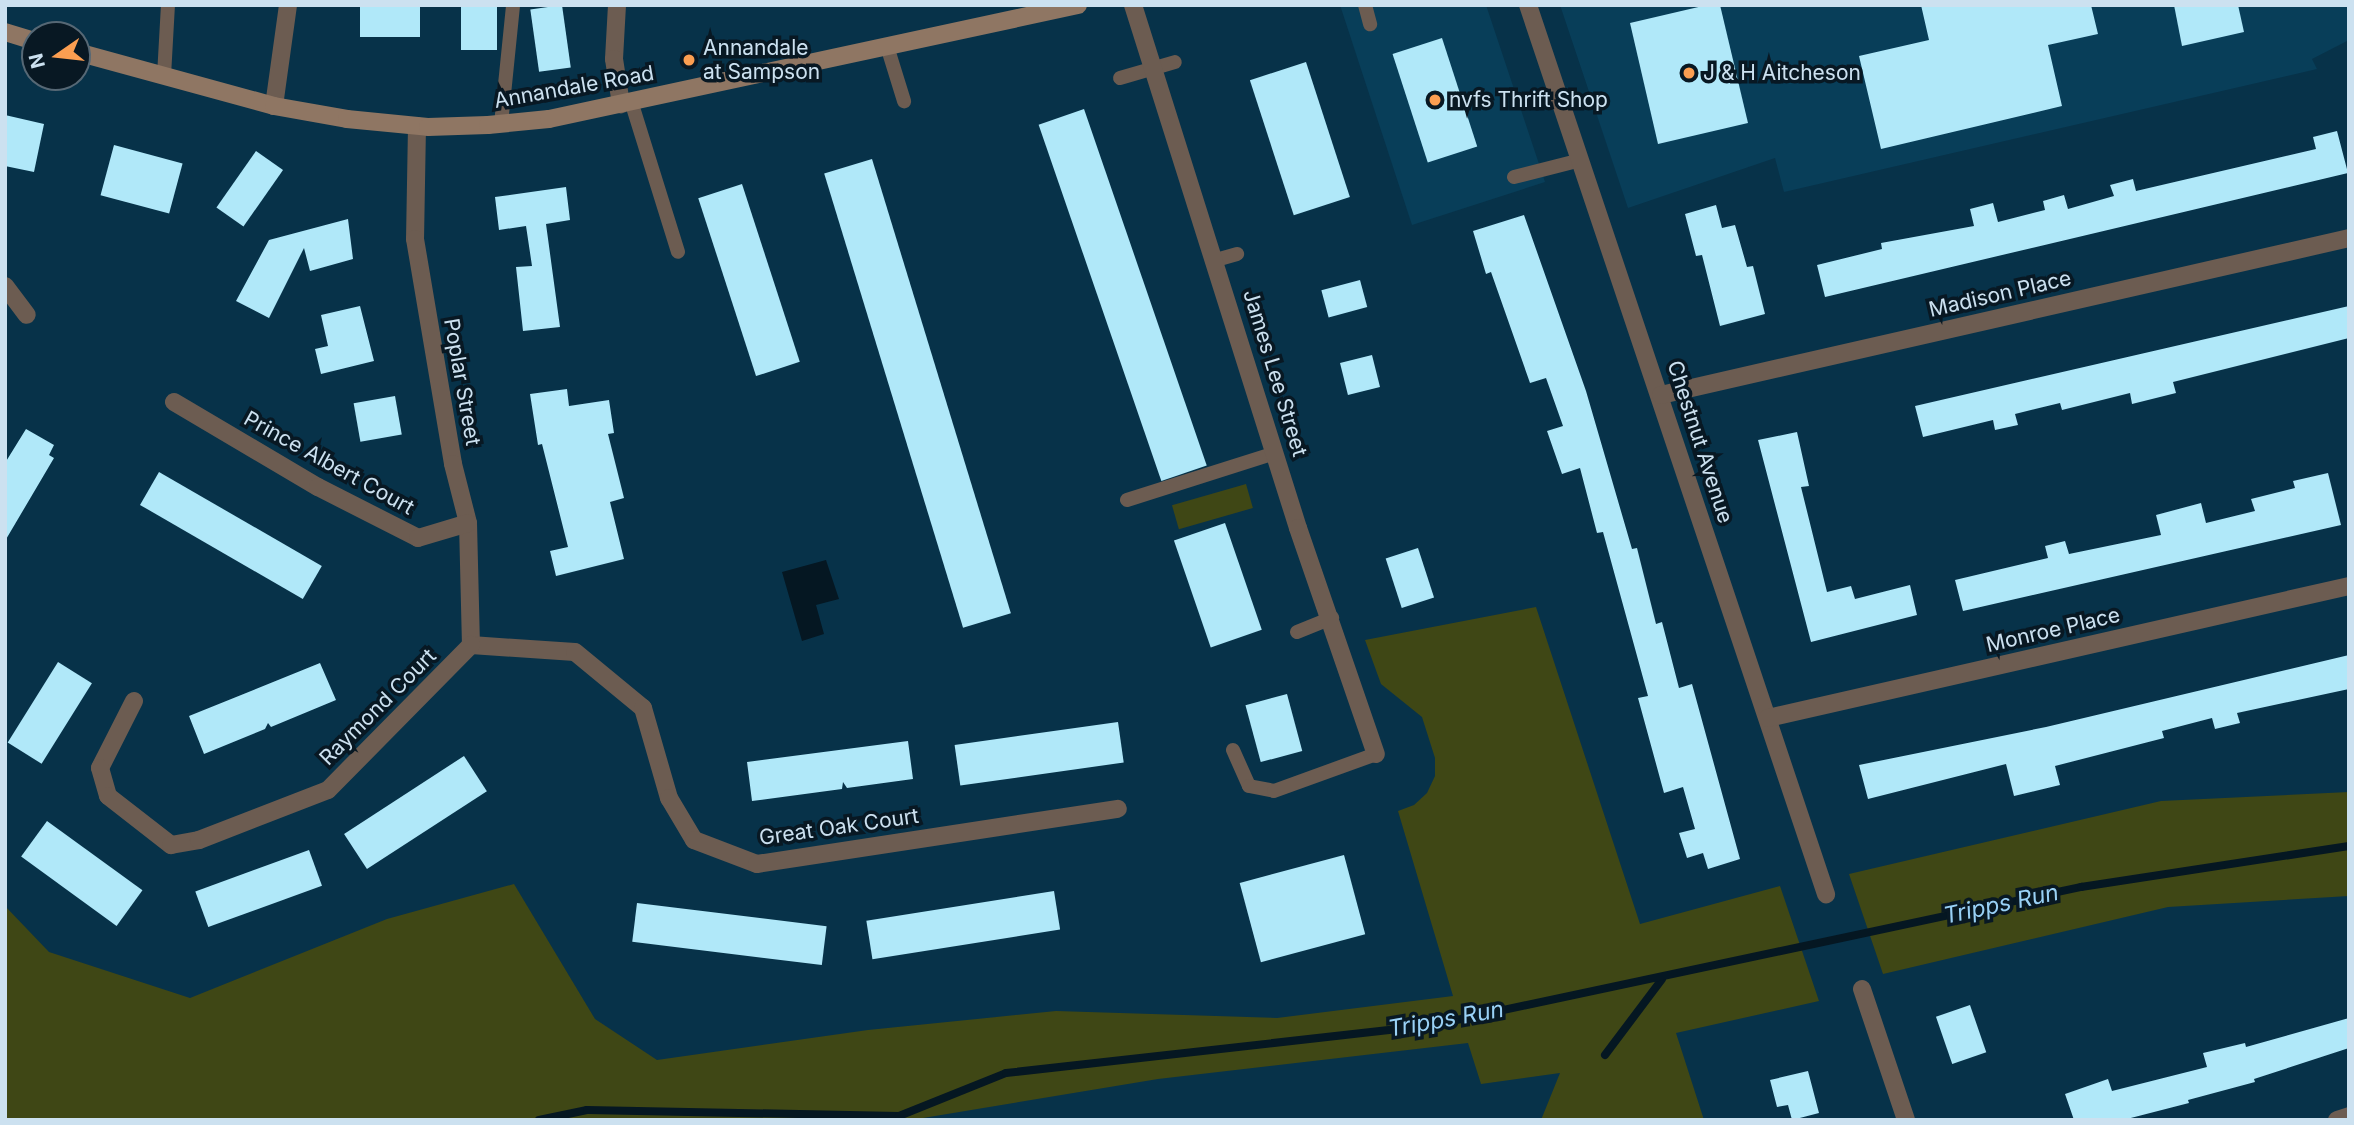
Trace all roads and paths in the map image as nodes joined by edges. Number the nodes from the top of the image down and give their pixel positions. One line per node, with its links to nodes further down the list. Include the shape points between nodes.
1 (168, 5): 14 (lane)
2 (288, 5): 18 (street)
3 (513, 5): 19 (lane)
4 (617, 5): 17 (street, via 614,59)
5 (1078, 5): 10 (main road, Annandale Road)
6 (1133, 5): 13 (street, James Lee Street)
7 (1365, 5): 9 (lane)
8 (1528, 5): 21 (street, Chestnut Avenue)
9 (1370, 24)
10 (887, 46): 16 (lane); 17 (main road, Annandale Road)
11 (91, 56): 14 (main road, Annandale Road)
12 (1175, 62): 13 (lane)
13 (1153, 68): 15 (lane); 26 (street, James Lee Street)
14 (164, 76): 18 (main road, Annandale Road)
15 (1120, 78)
16 (904, 101)
17 (626, 103): 19 (main road, Annandale Road); 24 (lane)
18 (274, 106): 20 (main road, Annandale Road)
19 (502, 124): 20 (main road, Annandale Road)
20 (417, 126): 33 (street, Poplar Street, via 415,239 453,464)
21 (1577, 161): 22 (lane); 29 (street, Chestnut Avenue, via 1588,178)
22 (1514, 177)
23 (2349, 238): 29 (street, Madison Place)
24 (677, 251)
25 (1237, 254): 26 (lane)
26 (1216, 260): 31 (street, James Lee Street)
27 (5, 286): 28 (street)
28 (27, 315)
29 (1661, 394): 39 (street, Chestnut Avenue)
30 (174, 402): 33 (street, Prince Albert Court, via 318,487 418,538)
31 (1275, 453): 32 (lane); 35 (street, James Lee Street)
32 (1127, 500)
33 (468, 523): 37 (street, Poplar Street)
34 (2349, 586): 39 (street, Monroe Place)
35 (1332, 618): 36 (lane); 41 (street, James Lee Street)
36 (1297, 632)
37 (471, 645): 38 (street, Raymond Court, via 328,790 199,840 171,845 108,796 100,768); 42 (street, Great Oak Court, via 575,652 643,708 669,798 694,840 757,864)
38 (134, 701)
39 (1768, 718): 43 (street, Chestnut Avenue)
40 (1233, 750): 41 (lane, via 1249,786 1274,791)
41 (1376, 754)
42 (1118, 809)
43 (1826, 894)
44 (1862, 989): 46 (street)
45 (2349, 1116): 47 (street)
46 (1906, 1120)
47 (2337, 1120)

